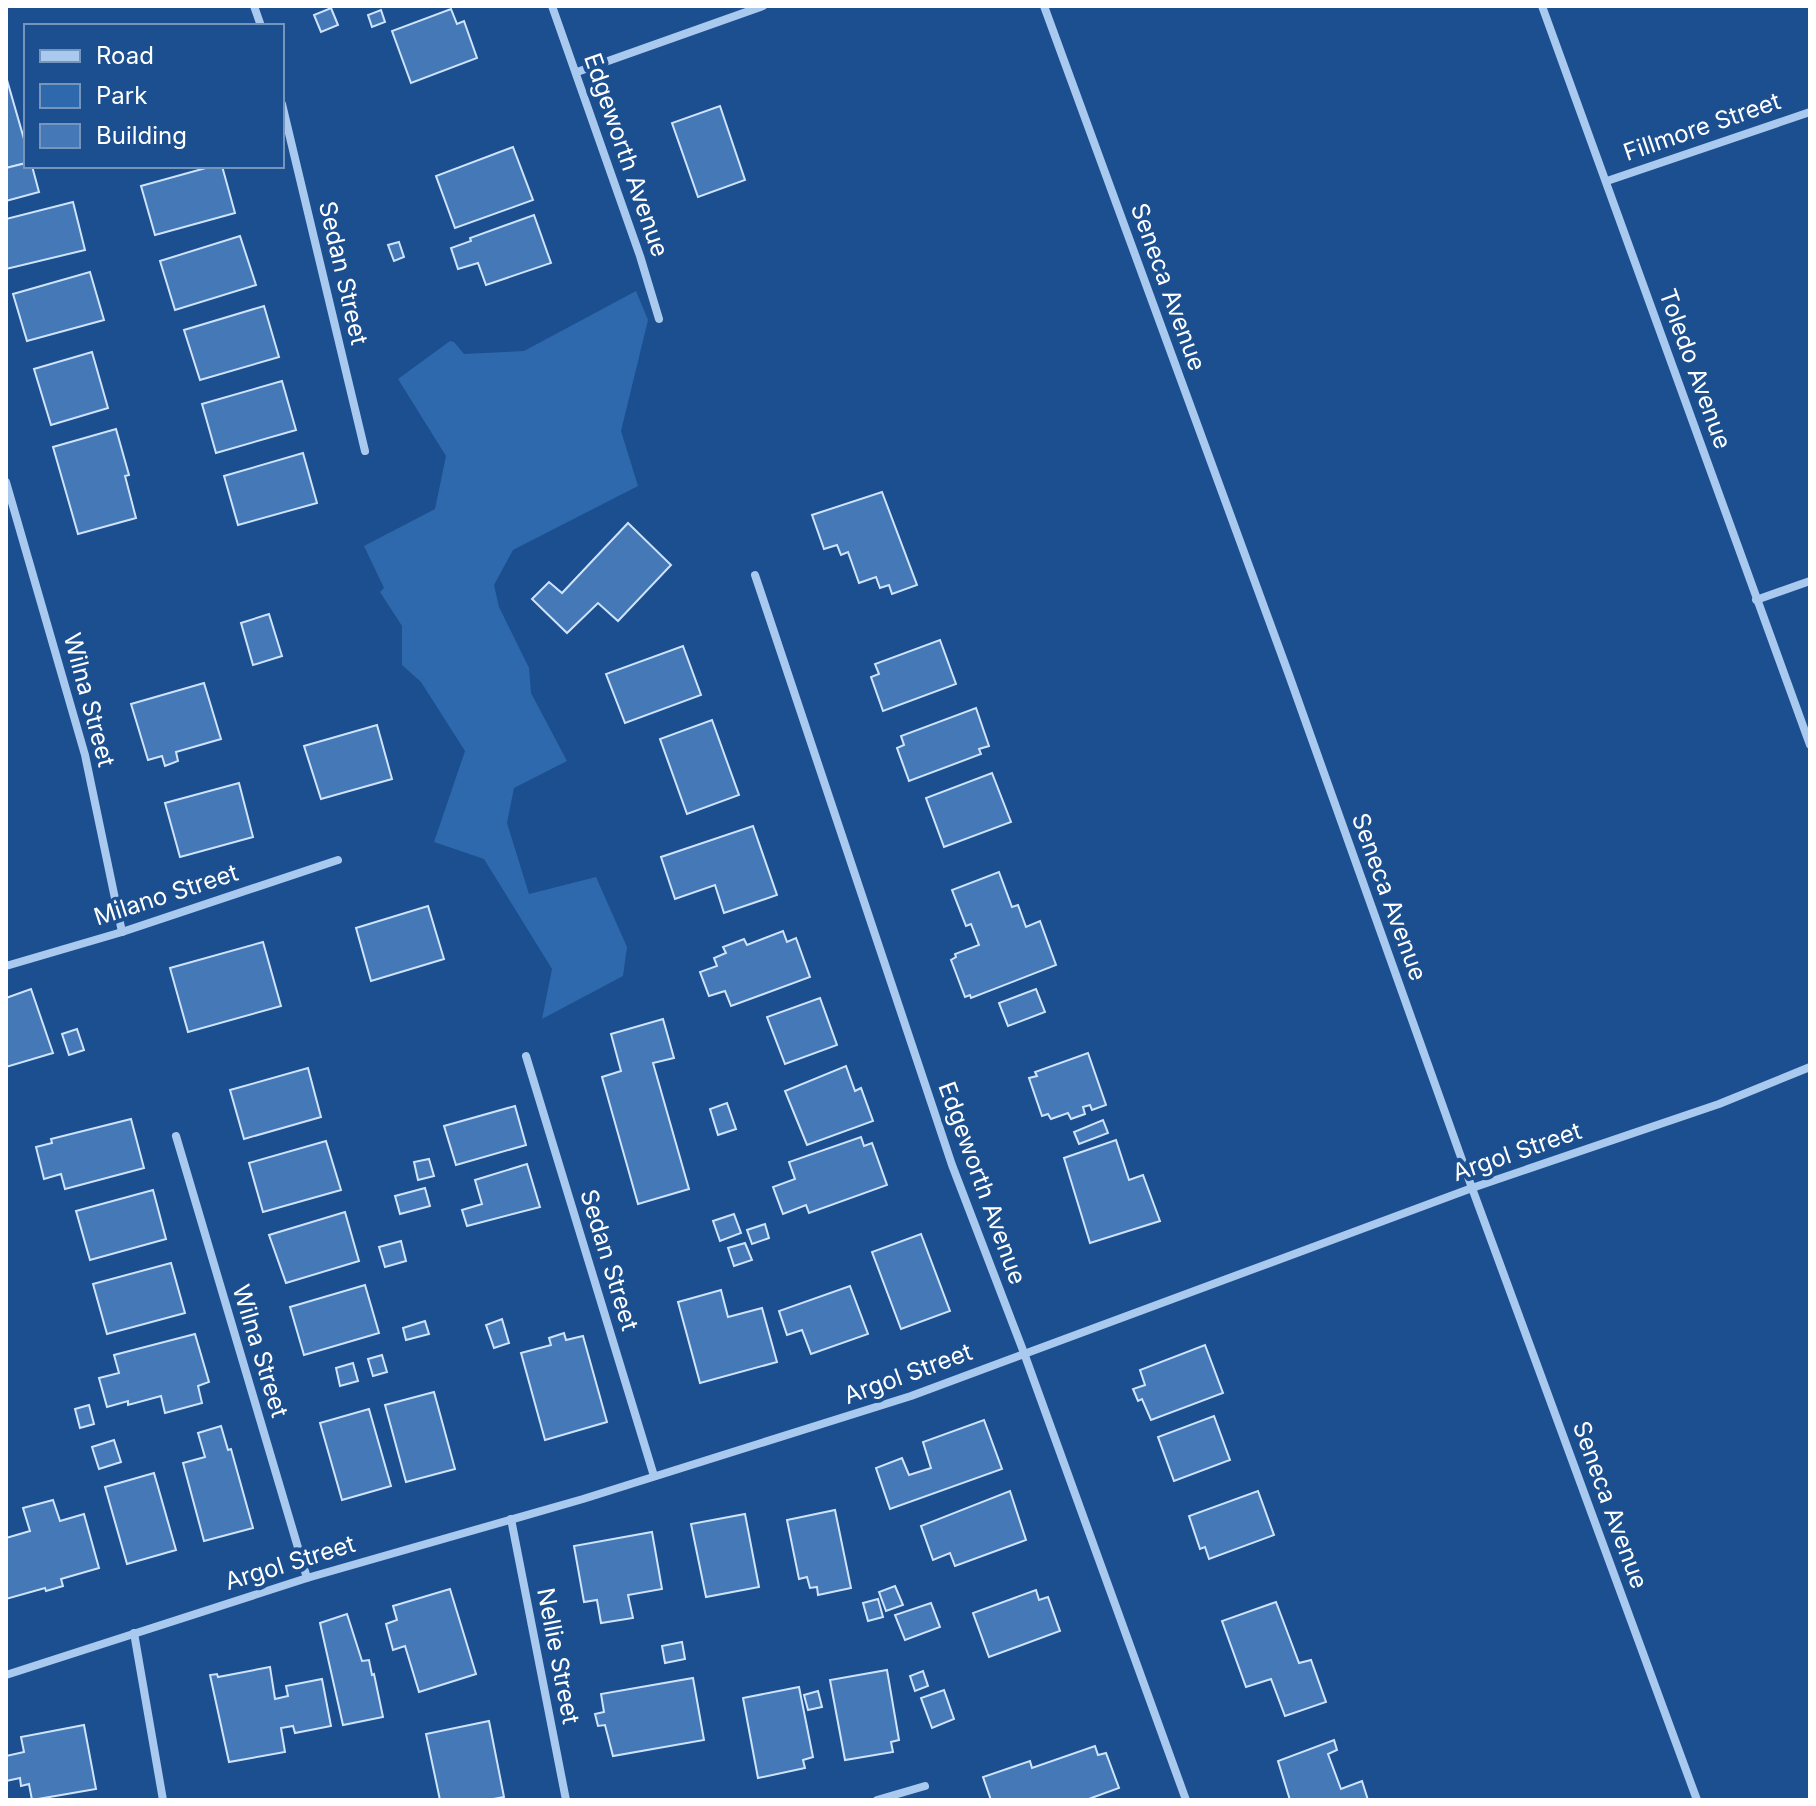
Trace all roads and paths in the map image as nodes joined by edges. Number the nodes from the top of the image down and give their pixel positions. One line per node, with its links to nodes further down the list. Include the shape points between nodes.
1 (552, 6): 5 (street, Edgeworth Avenue)
2 (763, 6): 5 (street)
3 (1044, 6): 22 (street, Seneca Avenue)
4 (1542, 6): 8 (street, Toledo Avenue)
5 (577, 72): 9 (street, Edgeworth Avenue)
6 (284, 112): 10 (street, Sedan Street)
7 (1810, 112): 8 (street, Fillmore Street)
8 (1607, 181): 14 (street, Toledo Avenue)
9 (659, 319)
10 (365, 451)
11 (6, 482): 17 (street, Wilna Street, via 85,755)
12 (755, 575): 23 (street, Edgeworth Avenue, via 952,1165)
13 (1810, 581): 14 (street)
14 (1756, 600): 15 (street, Toledo Avenue)
15 (1810, 745)
16 (338, 860): 17 (street, Milano Street)
17 (122, 932): 18 (street, Milano Street)
18 (6, 966)
19 (526, 1056): 24 (street, Sedan Street)
20 (1810, 1067): 22 (street, Argol Street, via 1719,1104)
21 (176, 1136): 26 (street, Wilna Street)
22 (1472, 1188): 23 (street, Argol Street); 34 (street, Seneca Avenue)
23 (1024, 1353): 24 (street, Argol Street, via 855,1414); 33 (street, Edgeworth Avenue)
24 (654, 1476): 25 (street, Argol Street)
25 (511, 1519): 26 (street, Argol Street); 31 (street, Nellie Street)
26 (307, 1578): 27 (street, Argol Street)
27 (134, 1633): 28 (street, Argol Street); 30 (street)
28 (6, 1675)
29 (925, 1786): 32 (street)
30 (163, 1800)
31 (566, 1800)
32 (877, 1800)
33 (1186, 1800)
34 (1697, 1800)

